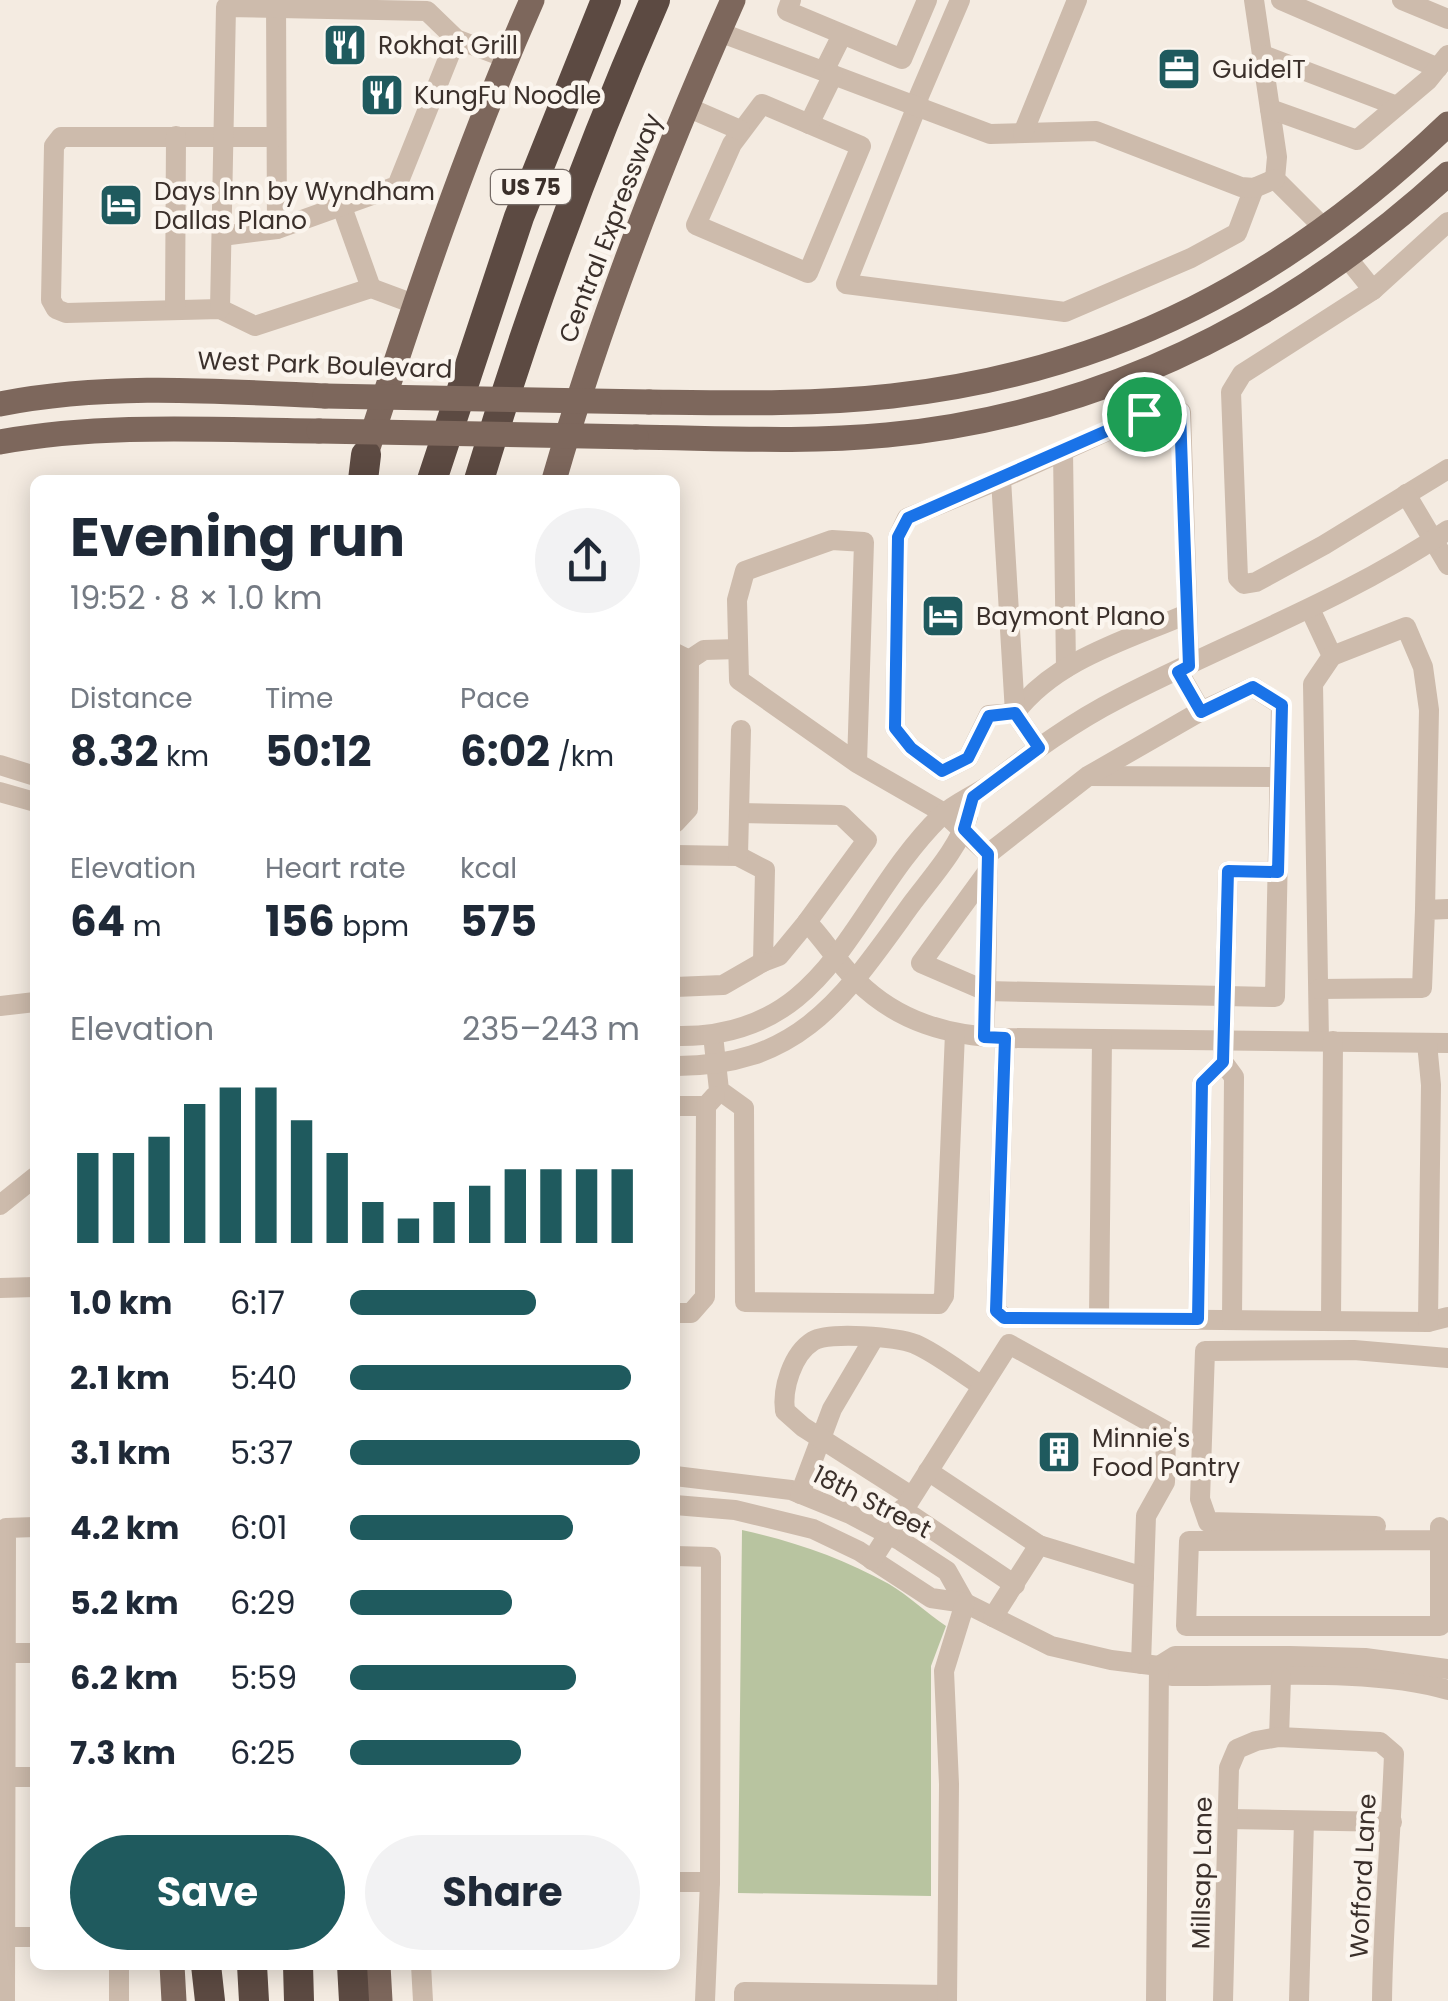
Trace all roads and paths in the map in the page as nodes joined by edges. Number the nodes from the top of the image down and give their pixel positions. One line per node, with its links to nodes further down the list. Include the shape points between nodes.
1 (515, 0): 15 (street)
2 (532, 0): 15 (main road)
3 (606, 0): 56 (highway, US 75, via 519,217)
4 (655, 0): 57 (highway, Central Expressway / US 75, via 587,166)
5 (733, 0): 16 (main road, Central Expressway)
6 (791, 0): 17 (street, via 786,11)
7 (927, 0): 17 (street, via 902,60)
8 (960, 0): 23 (street)
9 (1077, 0): 30 (street)
10 (1254, 0): 19 (street)
11 (1281, 0): 21 (street)
12 (1402, 0): 14 (street)
13 (276, 4): 18 (street, via 427,11); 32 (street, via 226,7); 33 (street)
14 (1448, 19)
15 (519, 30): 20 (main road)
16 (719, 32): 22 (street); 25 (main road, Central Expressway)
17 (842, 34): 22 (street)
18 (456, 39): 20 (street); 37 (street, via 397,186)
19 (1262, 55): 24 (street); 26 (street)
20 (506, 58): 45 (main road)
21 (1443, 61): 24 (street)
22 (828, 73): 23 (street); 27 (street)
23 (917, 106): 30 (street, via 990,134); 36 (street, via 846,284 1065,312 1237,233)
24 (1397, 106): 26 (street, via 1357,140)
25 (687, 107): 29 (street); 58 (main road, Central Expressway)
26 (1270, 109): 35 (street)
27 (809, 124): 29 (street, via 762,104); 29 (street, via 861,146 808,274 696,225)
28 (1448, 124): 40 (main road, West Park Boulevard)
29 (740, 130)
30 (1023, 133): 36 (street, via 1096,131)
31 (176, 136): 32 (street); 47 (street); 47 (street, via 72,135 54,146 51,300 66,312)
32 (224, 137): 33 (street); 41 (street)
33 (276, 138): 39 (street)
34 (1448, 174): 42 (main road)
35 (1276, 179): 36 (street); 40 (street)
36 (1254, 188)
37 (342, 208): 39 (street); 43 (street)
38 (1448, 222): 44 (street)
39 (277, 229): 41 (street)
40 (1326, 230): 42 (main road); 48 (main road, West Park Boulevard, via 1205,304)
41 (222, 236): 46 (street)
42 (1348, 258): 44 (street); 49 (main road, via 1212,342)
43 (371, 288): 45 (street); 46 (street, via 255,326)
44 (1373, 290): 60 (street, via 1242,374 1231,392 1238,578 1256,582)
45 (414, 304): 55 (main road)
46 (220, 309): 47 (street)
47 (175, 310)
48 (1109, 345): 49 (main road); 50 (main road, West Park Boulevard, bridge, via 956,387 818,402 217,390 60,395)
49 (1126, 380): 51 (street); 52 (main road, bridge, via 1028,410 887,435 816,439 119,430)
50 (0, 404)
51 (1144, 414): 53 (street); 64 (street, via 1180,412)
52 (0, 442)
53 (1063, 451): 59 (street); 68 (street)
54 (1448, 468): 60 (street)
55 (363, 472)
56 (434, 475)
57 (481, 475)
58 (556, 475)
59 (1001, 479): 73 (street); 73 (street, via 908,518 898,537 895,728 942,771 968,758 989,716)
60 (1406, 494): 61 (street)
61 (1441, 535): 62 (street); 63 (street)
62 (1448, 566)
63 (1310, 609): 66 (street); 69 (street)
64 (1187, 614): 68 (street); 69 (street)
65 (738, 649): 67 (street); 76 (street, via 740,680); 76 (street, via 736,600 745,571 832,540 864,542)
66 (1332, 656): 71 (street, via 1406,627); 99 (street, via 1314,684)
67 (682, 657): 70 (street)
68 (1066, 668): 73 (street, via 1044,680)
69 (1183, 669): 72 (street); 75 (street, via 1118,698)
70 (682, 700): 86 (street, via 688,809)
71 (1438, 710): 93 (street)
72 (1201, 712): 79 (street); 80 (street, via 1253,687 1282,705)
73 (1015, 713): 75 (street)
74 (741, 730): 84 (street)
75 (1039, 748): 82 (street)
76 (857, 763): 85 (street)
77 (0, 765): 78 (street)
78 (30, 774)
79 (1088, 776): 80 (street); 90 (street)
80 (1280, 777): 91 (street)
81 (0, 792): 83 (street)
82 (973, 797): 85 (street); 87 (street)
83 (30, 801)
84 (739, 813): 89 (street); 94 (street, via 841,815 867,840)
85 (944, 813): 87 (street); 95 (street)
86 (680, 818)
87 (964, 829): 90 (street); 97 (street)
88 (680, 854): 89 (street)
89 (738, 856): 96 (street, via 765,870)
90 (988, 863): 100 (street); 100 (street, via 921,963)
91 (1278, 872): 101 (street, via 1274,997); 101 (street, via 1228,871)
92 (1448, 909): 93 (street)
93 (1425, 910): 99 (street, via 1422,988)
94 (807, 922): 95 (street); 96 (street, via 778,956)
95 (836, 958): 97 (street); 105 (street, via 766,1020)
96 (763, 962): 98 (street, via 723,985)
97 (856, 981): 104 (street, via 912,1021); 112 (street, via 824,1016 785,1042)
98 (680, 988)
99 (1318, 989): 110 (street)
100 (986, 990): 101 (street); 107 (street)
101 (1225, 996): 109 (street)
102 (30, 1003): 103 (street)
103 (0, 1006)
104 (955, 1034): 107 (street); 115 (street, via 939,1304 744,1302 744,1108)
105 (713, 1035): 106 (street); 112 (street)
106 (680, 1036)
107 (994, 1037): 108 (street); 122 (street, via 996,1311 1004,1318)
108 (1102, 1039): 109 (street); 122 (street)
109 (1224, 1039): 110 (street); 113 (street)
110 (1326, 1041): 111 (street); 126 (street)
111 (1438, 1043): 125 (street, via 1430,1086)
112 (718, 1062): 114 (street); 115 (street)
113 (1223, 1062): 123 (street, via 1202,1083); 124 (street, via 1234,1077)
114 (680, 1066)
115 (713, 1098): 116 (street); 121 (street, via 704,1297 691,1313)
116 (680, 1105)
117 (30, 1181): 118 (street)
118 (0, 1205)
119 (0, 1288): 120 (street)
120 (30, 1288)
121 (680, 1313)
122 (1099, 1318): 123 (street)
123 (1198, 1319): 124 (street)
124 (1232, 1320): 126 (street)
125 (1438, 1320): 126 (street)
126 (1331, 1321)
127 (874, 1338): 129 (street, via 915,1344); 130 (street); 130 (street, via 812,1342 787,1376 785,1411)
128 (1448, 1358): 137 (street, via 1354,1350 1205,1351 1200,1499 1208,1522)
129 (982, 1386): 131 (street); 142 (street, via 1010,1344 1166,1432 1164,1482 1146,1516)
130 (820, 1438): 133 (street); 134 (street)
131 (928, 1472): 134 (street); 139 (street)
132 (680, 1476): 133 (street, 18th Street)
133 (800, 1494): 138 (street, 18th Street)
134 (907, 1502): 138 (street); 143 (street)
135 (680, 1505): 141 (street, 18th Street, via 768,1516 813,1529)
136 (30, 1527): 149 (street, via 6,1528)
137 (1443, 1532): 146 (street, via 1189,1540); 148 (street)
138 (886, 1533): 141 (street); 144 (street, 18th Street, via 947,1571)
139 (1039, 1545): 142 (street); 143 (street)
140 (680, 1556): 165 (street, via 711,1557)
141 (872, 1560): 144 (street, 18th Street, via 931,1598)
142 (1144, 1577): 154 (street)
143 (1015, 1585): 145 (street)
144 (965, 1603): 145 (street, 18th Street); 176 (street, via 944,1671)
145 (993, 1617): 154 (street, 18th Street, via 1051,1646)
146 (1186, 1626): 147 (street); 151 (street)
147 (1316, 1626): 148 (street); 152 (street)
148 (1438, 1626): 153 (street)
149 (6, 1653): 150 (street); 160 (street)
150 (30, 1653)
151 (1186, 1656): 152 (street); 154 (street)
152 (1315, 1656): 153 (street)
153 (1424, 1664): 155 (street)
154 (1150, 1665): 156 (street, 18th Street, via 1172,1676); 188 (street)
155 (1448, 1669)
156 (1281, 1677): 157 (street, 18th Street, via 1364,1678); 158 (street)
157 (1448, 1690)
158 (1279, 1738): 161 (street, Millsap Lane, via 1237,1749 1229,1768); 163 (street, Wofford Lane, via 1380,1742 1394,1754)
159 (30, 1777): 160 (street)
160 (6, 1778): 166 (street)
161 (1229, 1819): 162 (street); 189 (street, Millsap Lane)
162 (1304, 1820): 163 (street); 190 (street)
163 (1392, 1822): 191 (street, Wofford Lane)
164 (680, 1882): 165 (street)
165 (710, 1882): 186 (street)
166 (5, 1938): 167 (street); 177 (street)
167 (30, 1938)
168 (119, 1970): 178 (street)
169 (172, 1970): 179 (main road)
170 (207, 1970): 180 (highway)
171 (252, 1970): 181 (highway)
172 (298, 1970): 182 (highway)
173 (352, 1970): 183 (highway)
174 (378, 1970): 184 (main road)
175 (421, 1970): 185 (street)
176 (948, 1998): 187 (street, via 744,1992)
177 (5, 2001)
178 (119, 2001)
179 (174, 2001)
180 (210, 2001)
181 (254, 2001)
182 (299, 2001)
183 (354, 2001)
184 (380, 2001)
185 (423, 2001)
186 (705, 2001)
187 (744, 2001)
188 (1156, 2001)
189 (1223, 2001)
190 (1299, 2001)
191 (1382, 2001)

